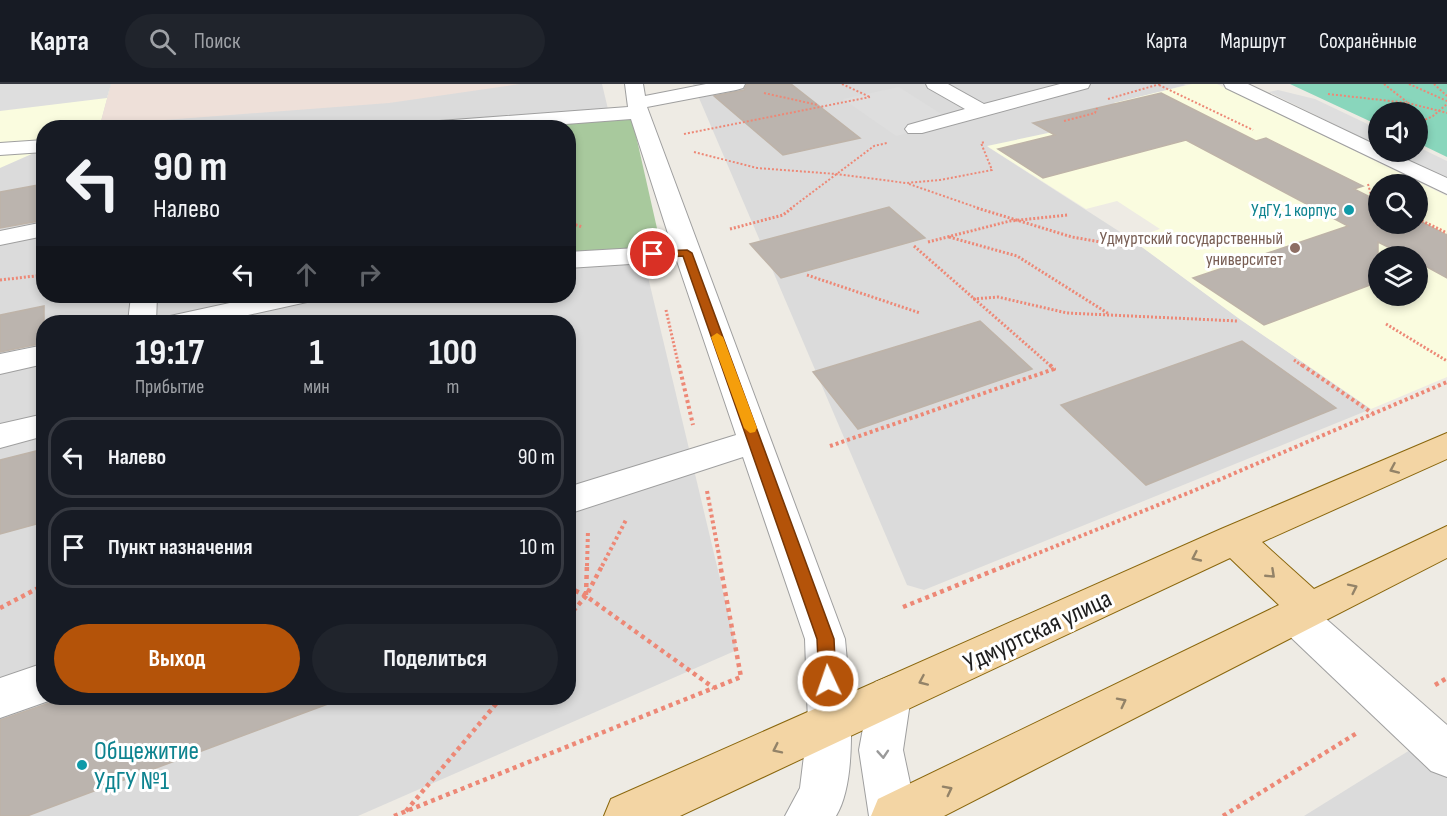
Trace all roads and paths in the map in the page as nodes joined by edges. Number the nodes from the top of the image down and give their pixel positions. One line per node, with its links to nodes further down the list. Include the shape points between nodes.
1 (842, 84): 15 (path, via 870,97)
2 (935, 84): 18 (street)
3 (1081, 84): 18 (street)
4 (1233, 84): 31 (street)
5 (1384, 84): 13 (path)
6 (1409, 84): 14 (path)
7 (1434, 84): 10 (path)
8 (732, 85): 11 (street); 15 (path)
9 (1318, 93): 12 (path)
10 (1447, 96)
11 (637, 100): 21 (street); 43 (street)
12 (1398, 102)
13 (1406, 102)
14 (1447, 102): 17 (path)
15 (822, 105): 23 (path)
16 (1428, 107): 17 (path)
17 (1440, 110): 19 (path); 20 (path)
18 (981, 111): 22 (street)
19 (1447, 113)
20 (1428, 118)
21 (549, 120)
22 (915, 129)
23 (684, 134)
24 (896, 141): 29 (path, via 874,146)
25 (36, 147): 26 (street)
26 (0, 149)
27 (694, 152): 29 (path, via 757,168)
28 (993, 170): 30 (path)
29 (836, 174): 30 (path); 35 (path, via 783,215)
30 (906, 183): 33 (path)
31 (1447, 187)
32 (1068, 215): 33 (path)
33 (1010, 221): 38 (path); 42 (path, via 1064,236)
34 (1428, 224): 37 (path)
35 (730, 229)
36 (36, 231): 39 (street)
37 (1447, 233)
38 (949, 237): 40 (path); 54 (path, via 1017,256)
39 (0, 238)
40 (928, 242)
41 (914, 246): 48 (path)
42 (1129, 247)
43 (687, 253): 44 (street); 65 (street)
44 (576, 260)
45 (807, 275): 52 (path)
46 (36, 276): 47 (path)
47 (0, 280)
48 (972, 299): 54 (path, via 998,297 1067,313); 67 (path, via 1054,369)
49 (242, 303): 51 (street)
50 (266, 303): 51 (street)
51 (252, 306): 53 (street)
52 (920, 314)
53 (212, 315)
54 (1111, 315): 55 (path)
55 (1237, 321)
56 (1386, 324): 59 (path)
57 (36, 356): 60 (street)
58 (1294, 360): 62 (path)
59 (1447, 361)
60 (0, 364)
61 (1447, 382): 62 (path)
62 (1373, 414): 75 (path)
63 (36, 427): 64 (street)
64 (0, 436)
65 (755, 441): 68 (street); 87 (street, via 825,639)
66 (1447, 445): 70 (main road, Удмуртская улица, one-way to 70)
67 (830, 446)
68 (651, 473): 69 (street); 74 (path)
69 (579, 498): 74 (path)
70 (1234, 539): 78 (main road, one-way to 78); 83 (main road, Удмуртская улица, one-way to 83)
71 (1443, 548): 78 (main road, one-way to 71)
72 (36, 589): 76 (path)
73 (576, 591): 74 (path)
74 (586, 596): 77 (path); 82 (path)
75 (903, 607)
76 (0, 608)
77 (576, 608)
78 (1302, 612): 86 (street); 93 (main road, one-way to 78)
79 (741, 677): 82 (path)
80 (1447, 678): 86 (path)
81 (36, 686): 84 (street)
82 (715, 688): 89 (path)
83 (890, 696): 87 (main road, Удмуртская улица); 93 (street, one-way to 93, via 881,750)
84 (0, 698)
85 (495, 705): 89 (path)
86 (1396, 709): 88 (street); 94 (path)
87 (830, 723): 91 (main road, Удмуртская улица, one-way to 91); 92 (street, via 822,796)
88 (1447, 755)
89 (406, 811): 90 (path)
90 (394, 816)
91 (628, 816)
92 (809, 816)
93 (894, 816)
94 (1223, 816)

